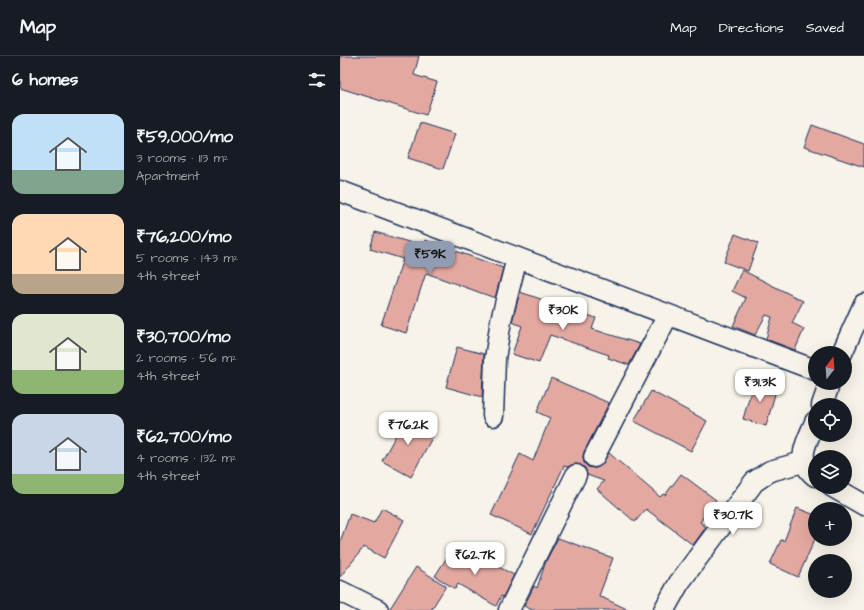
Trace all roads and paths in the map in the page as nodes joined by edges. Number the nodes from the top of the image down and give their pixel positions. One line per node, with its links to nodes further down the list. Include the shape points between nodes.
1 (340, 191): 2 (street)
2 (517, 258): 4 (street); 7 (street, via 500,320 495,359)
3 (864, 304): 5 (street)
4 (668, 315): 6 (street); 9 (street)
5 (845, 346)
6 (808, 367)
7 (493, 416)
8 (808, 440): 10 (street, via 803,453)
9 (594, 457)
10 (808, 466)
11 (808, 469): 18 (street, via 770,471 754,482 679,584)
12 (576, 474): 17 (street)
13 (845, 494): 14 (street)
14 (864, 505)
15 (340, 592): 16 (street)
16 (378, 610)
17 (509, 610)
18 (664, 610)

